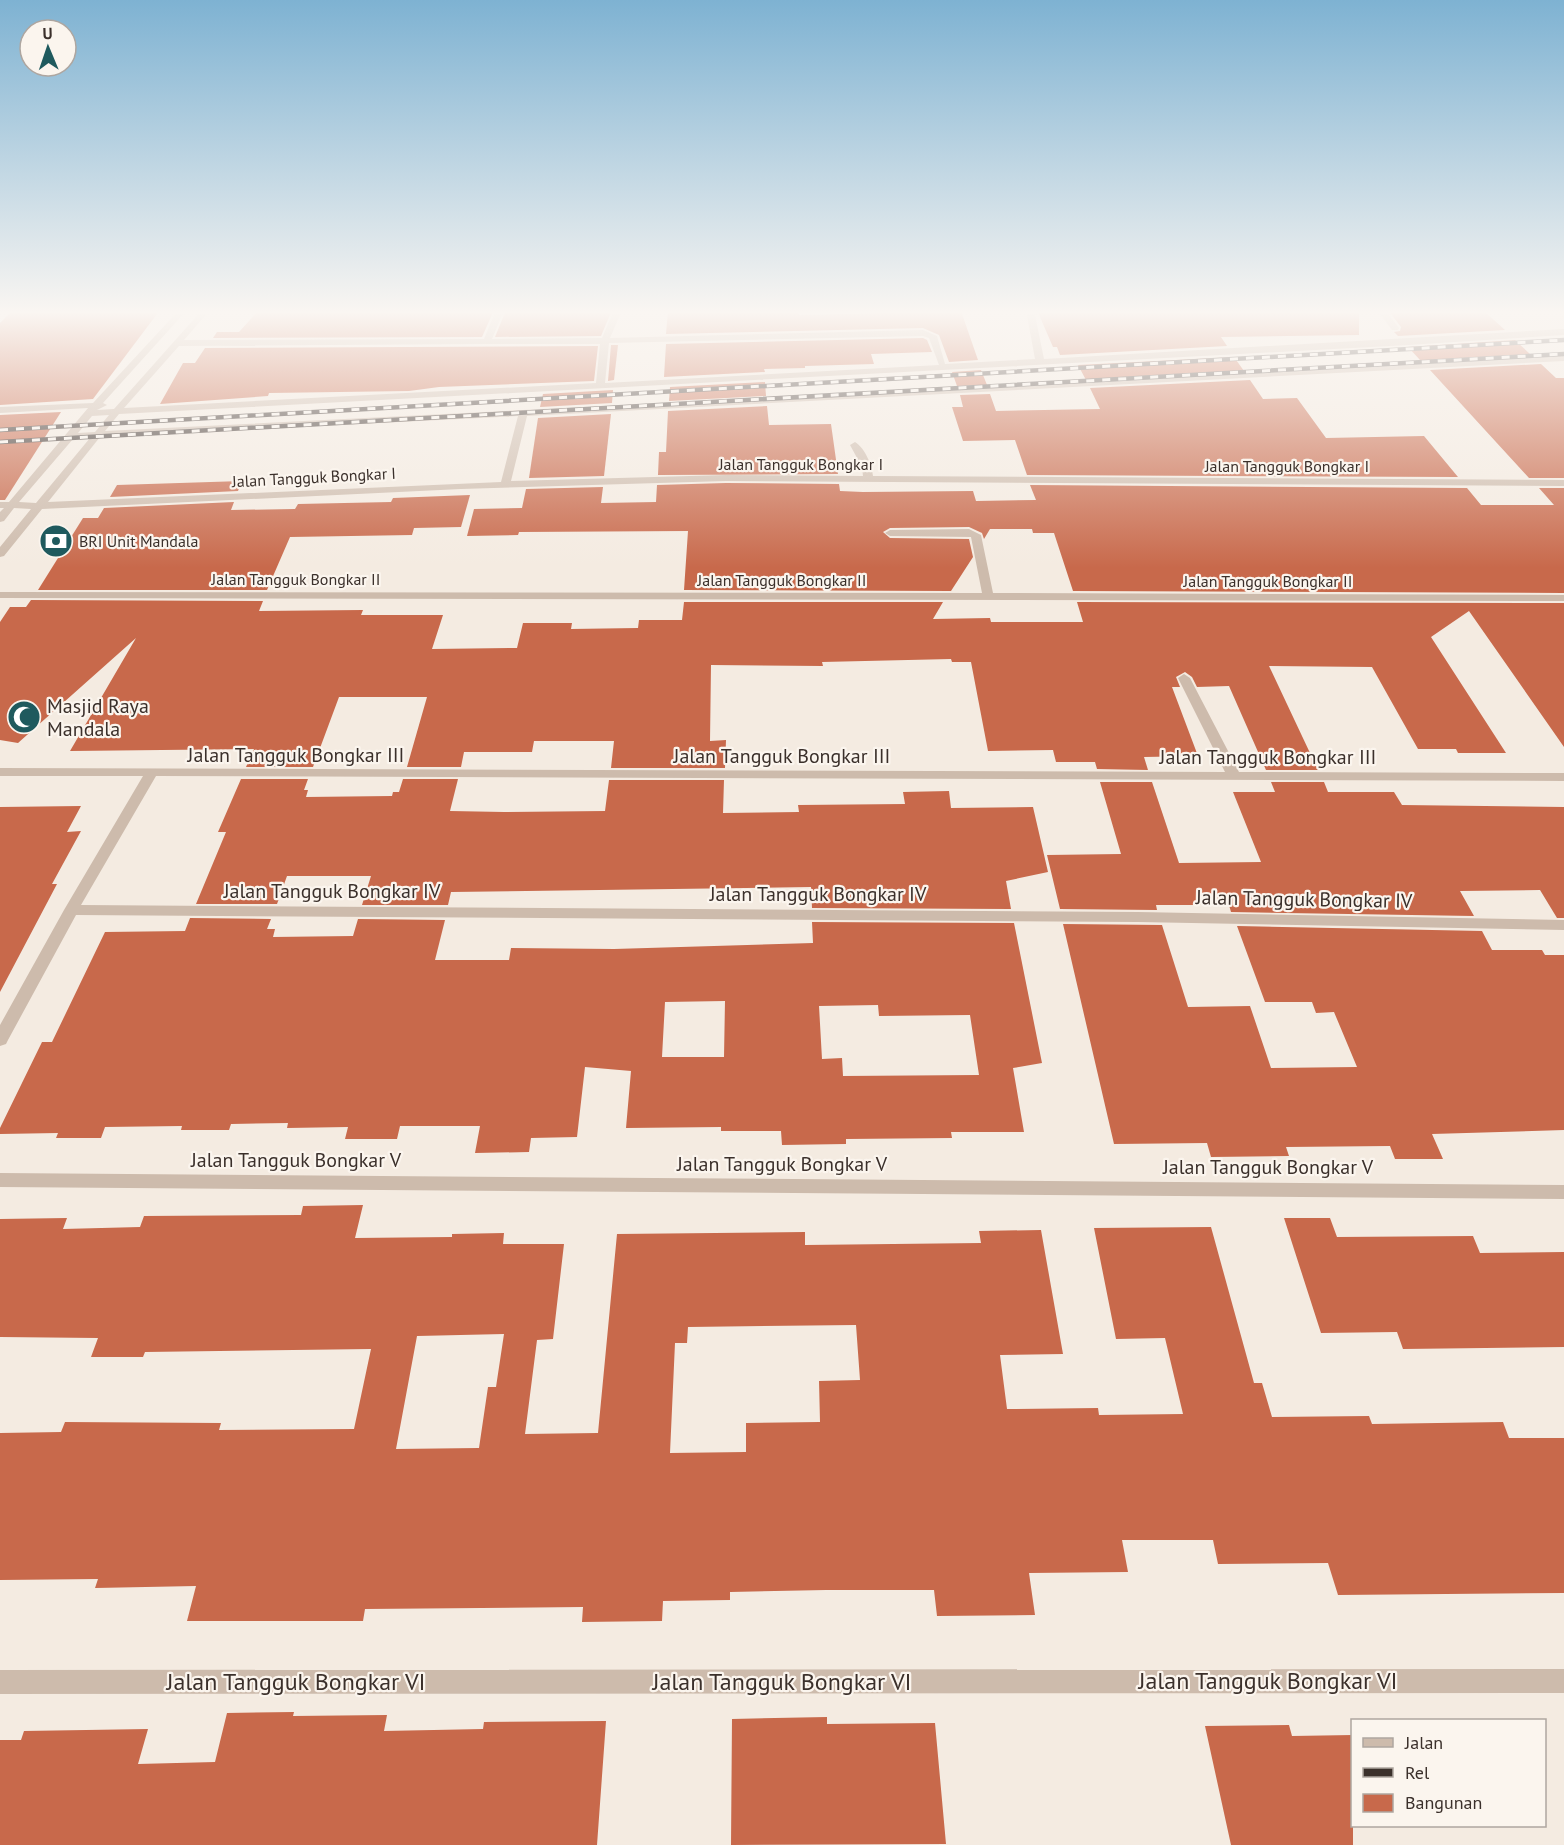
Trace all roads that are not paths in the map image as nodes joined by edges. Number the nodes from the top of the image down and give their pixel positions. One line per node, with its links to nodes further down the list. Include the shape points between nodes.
1 (105, 396): 6 (street)
2 (131, 396): 5 (street)
3 (359, 396): 5 (street)
4 (843, 396): 8 (street)
5 (121, 408): 6 (street); 9 (street)
6 (93, 409): 7 (street); 10 (street)
7 (0, 410)
8 (523, 413): 9 (street); 14 (street)
9 (99, 434): 10 (street); 16 (street)
10 (70, 436): 15 (street)
11 (855, 445): 12 (street)
12 (869, 479): 13 (street, Jalan Tangguk Bongkar I); 14 (street, Jalan Tangguk Bongkar I, via 726,478)
13 (1564, 483)
14 (505, 485): 16 (street, Jalan Tangguk Bongkar I)
15 (5, 506): 16 (street, Jalan Tangguk Bongkar I); 17 (street)
16 (38, 506): 19 (street)
17 (0, 519)
18 (890, 533): 21 (street, via 976,535)
19 (0, 554)
20 (0, 595): 21 (street, Jalan Tangguk Bongkar II)
21 (988, 597): 22 (street, Jalan Tangguk Bongkar II)
22 (1564, 598)
23 (1184, 678): 26 (street)
24 (0, 772): 25 (street, Jalan Tangguk Bongkar III)
25 (151, 774): 26 (street, Jalan Tangguk Bongkar III); 28 (street)
26 (1234, 776): 27 (street, Jalan Tangguk Bongkar III)
27 (1564, 777)
28 (71, 910): 29 (street, Jalan Tangguk Bongkar IV, via 1126,917); 30 (street)
29 (1564, 925)
30 (0, 1040)
31 (0, 1180): 32 (street, Jalan Tangguk Bongkar V)
32 (1564, 1192)
33 (1564, 1681): 34 (street, Jalan Tangguk Bongkar VI)
34 (0, 1682)

